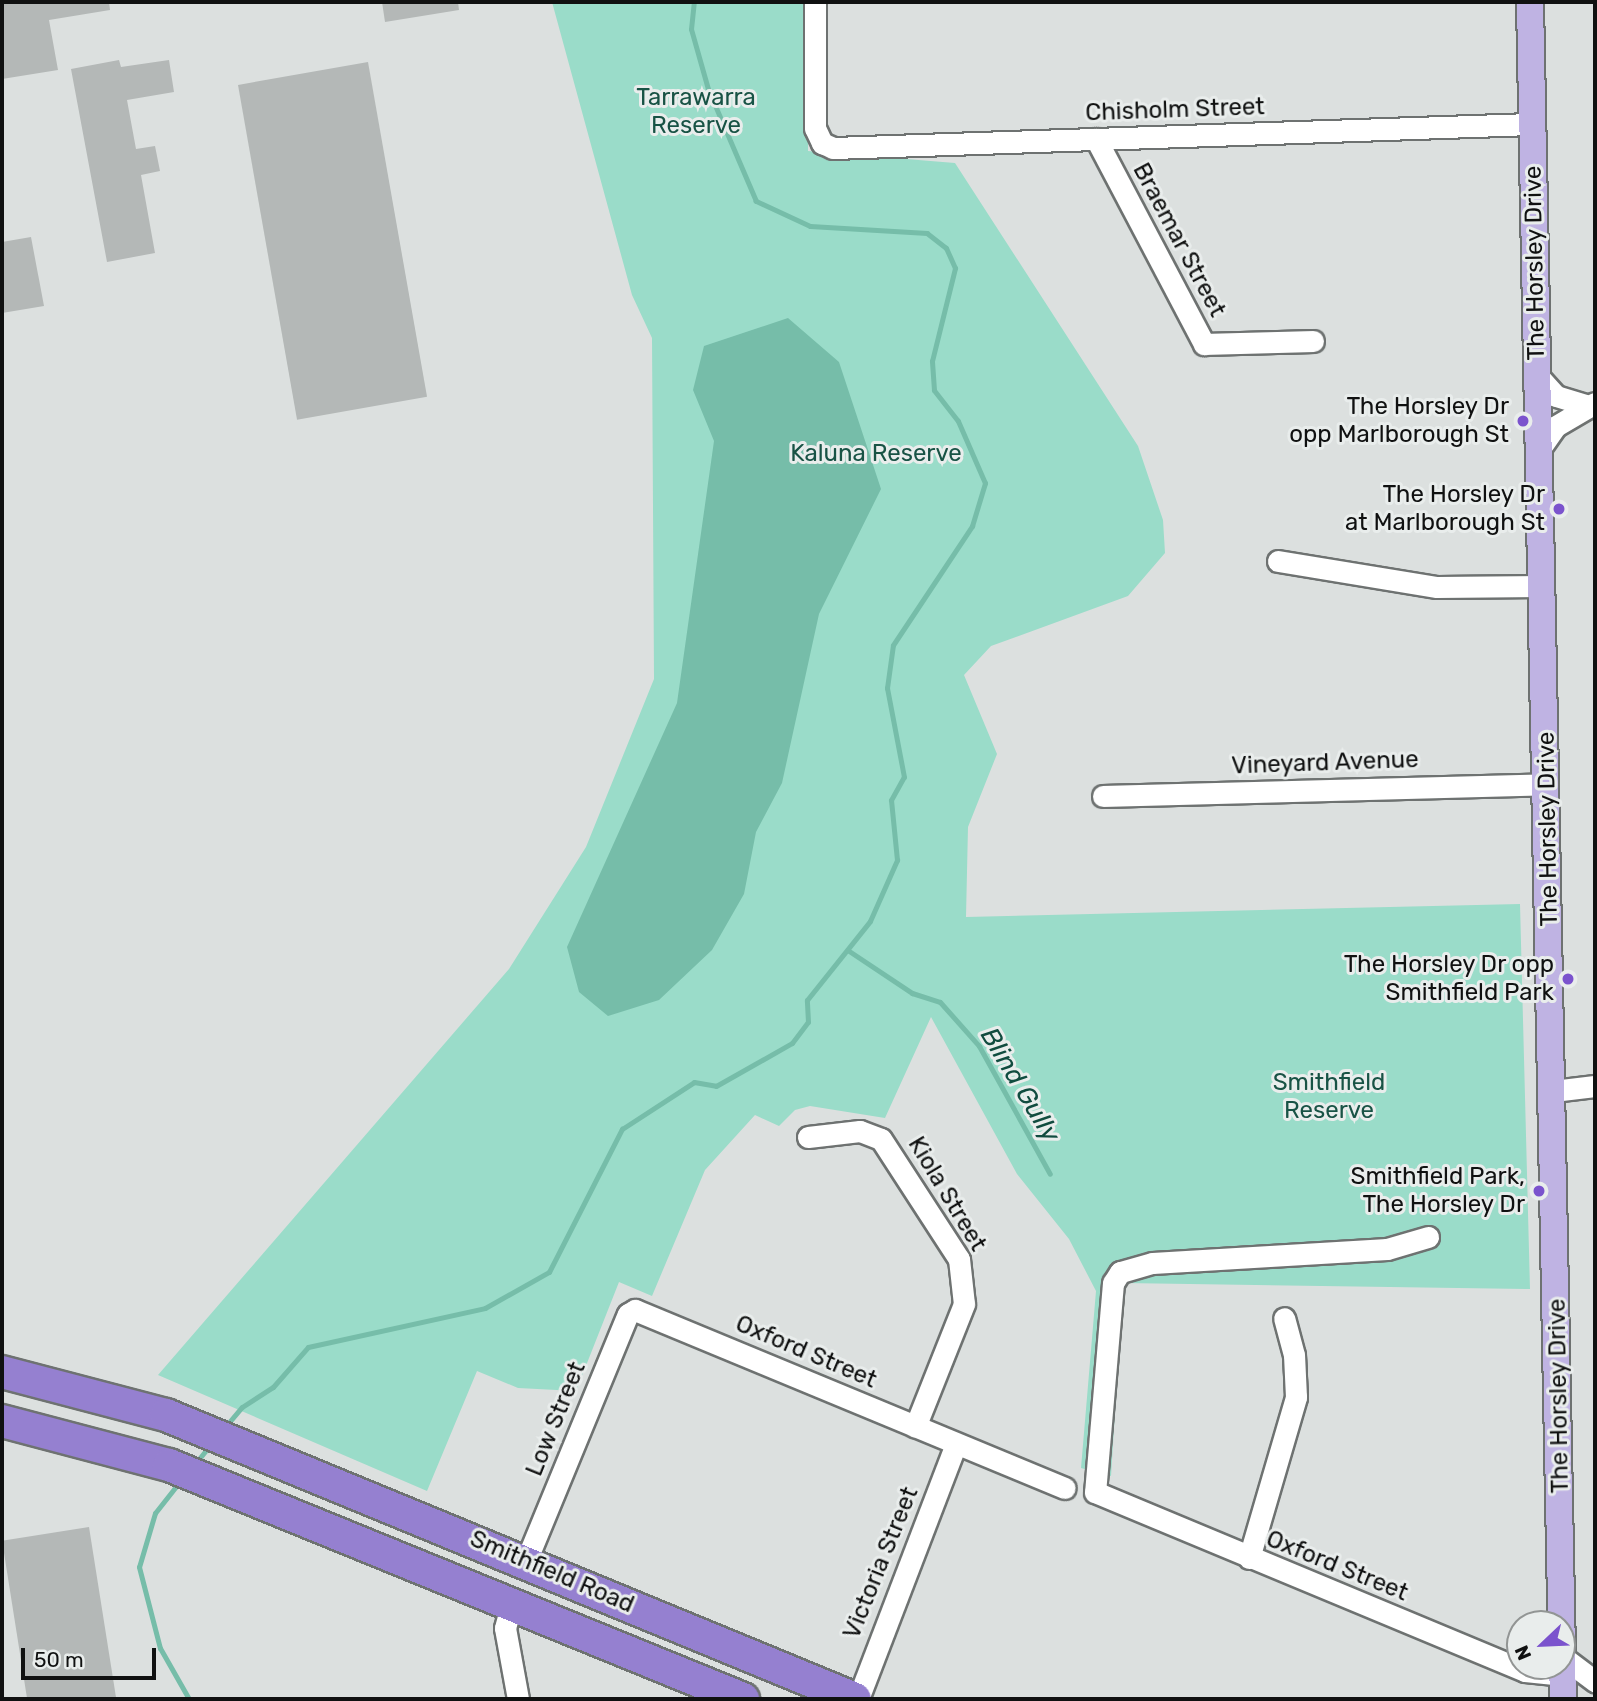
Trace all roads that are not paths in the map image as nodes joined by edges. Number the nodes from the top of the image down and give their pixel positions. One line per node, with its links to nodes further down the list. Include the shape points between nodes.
1 (816, 2): 4 (street, Chisholm Street, via 814,123 822,143 841,148)
2 (1530, 2): 3 (main road, The Horsley Drive)
3 (1532, 124): 4 (street, Chisholm Street); 6 (main road, The Horsley Drive)
4 (1096, 139): 5 (street, Braemar Street, via 1204,344)
5 (1312, 341)
6 (1537, 375): 7 (street, via 1556,396); 8 (main road, The Horsley Drive)
7 (1590, 404): 8 (street, via 1548,433)
8 (1539, 450): 10 (main road, The Horsley Drive)
9 (1278, 561): 10 (street, via 1437,587)
10 (1542, 586): 11 (main road, The Horsley Drive)
11 (1547, 784): 12 (street, Vineyard Avenue); 14 (main road, The Horsley Drive)
12 (1103, 796)
13 (1595, 1086): 14 (street)
14 (1553, 1091): 27 (main road, The Horsley Drive)
15 (808, 1137): 21 (street, Kiola Street, via 860,1131 881,1139 959,1259 964,1304)
16 (1428, 1237): 24 (street, Oxford Street, via 1387,1249 1152,1263 1120,1272 1112,1283 1095,1492)
17 (644, 1310): 21 (street, Oxford Street); 25 (street, Low Street, via 628,1314)
18 (1284, 1318): 24 (street, via 1294,1355 1296,1397)
19 (2, 1372): 25 (highway, Smithfield Road, via 166,1415)
20 (2, 1421): 26 (highway, Smithfield Road, via 136,1455)
21 (915, 1427): 22 (street, Oxford Street)
22 (956, 1446): 23 (street, Oxford Street); 33 (street, Victoria Street)
23 (1065, 1488)
24 (1249, 1558): 28 (street, Oxford Street)
25 (526, 1560): 33 (highway, Smithfield Road)
26 (512, 1602): 31 (street, via 505,1628); 32 (highway, Smithfield Road)
27 (1563, 1610)
28 (1506, 1663)
29 (1576, 1679): 30 (street, Oxford Street)
30 (1595, 1681)
31 (518, 1699)
32 (743, 1699)
33 (857, 1699)

